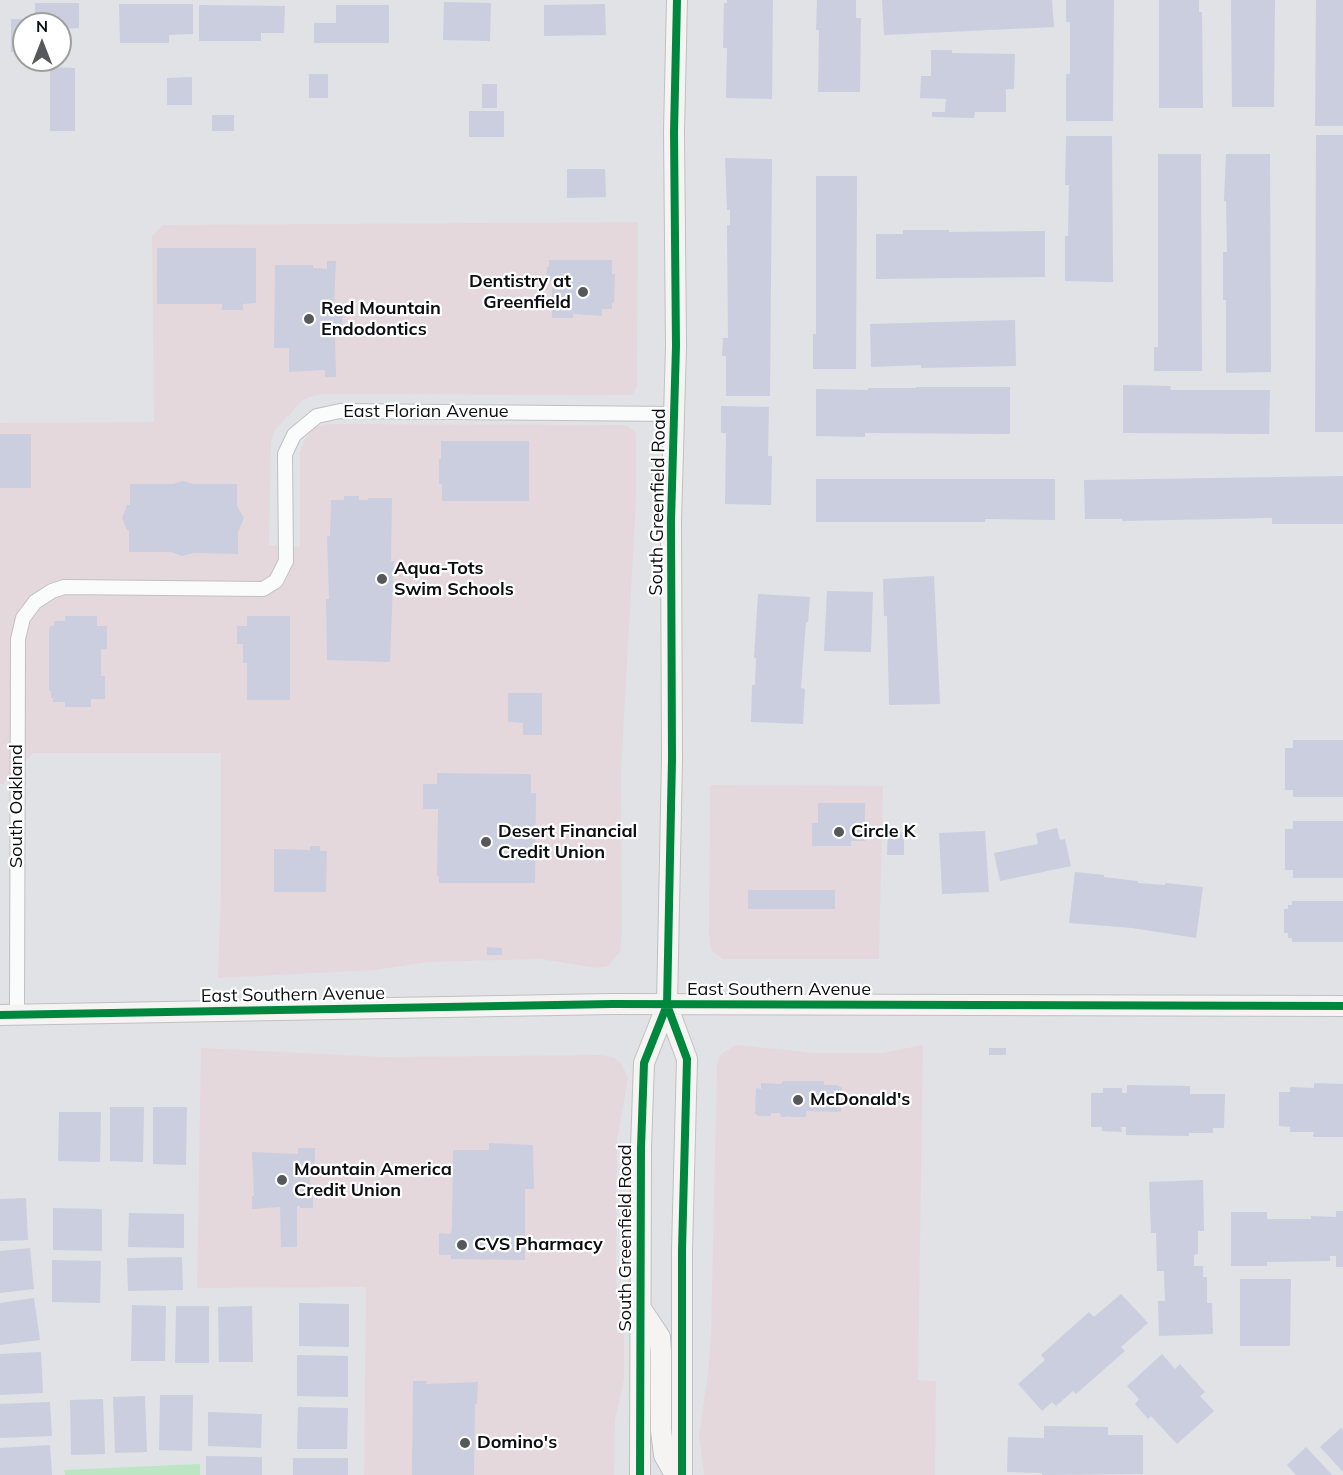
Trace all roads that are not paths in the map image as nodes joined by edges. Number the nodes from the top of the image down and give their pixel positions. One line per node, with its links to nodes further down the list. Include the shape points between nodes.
1 (677, 0): 2 (main road, South Greenfield Road)
2 (674, 414): 3 (street, East Florian Avenue, via 340,411 316,416 294,435 285,454 286,561 276,581 263,589 63,587); 4 (main road, South Greenfield Road)
3 (35, 602): 6 (street, South Oakland, via 23,618 18,639)
4 (667, 1005): 5 (main road, East Southern Avenue); 6 (main road, East Southern Avenue); 7 (main road, South Greenfield Road, via 644,1063); 9 (main road, South Greenfield Road, via 687,1059)
5 (1343, 1006)
6 (8, 1015)
7 (640, 1307): 8 (main road, South Greenfield Road); 9 (main road, via 660,1337 664,1455 674,1471)
8 (640, 1475)
9 (682, 1475)

